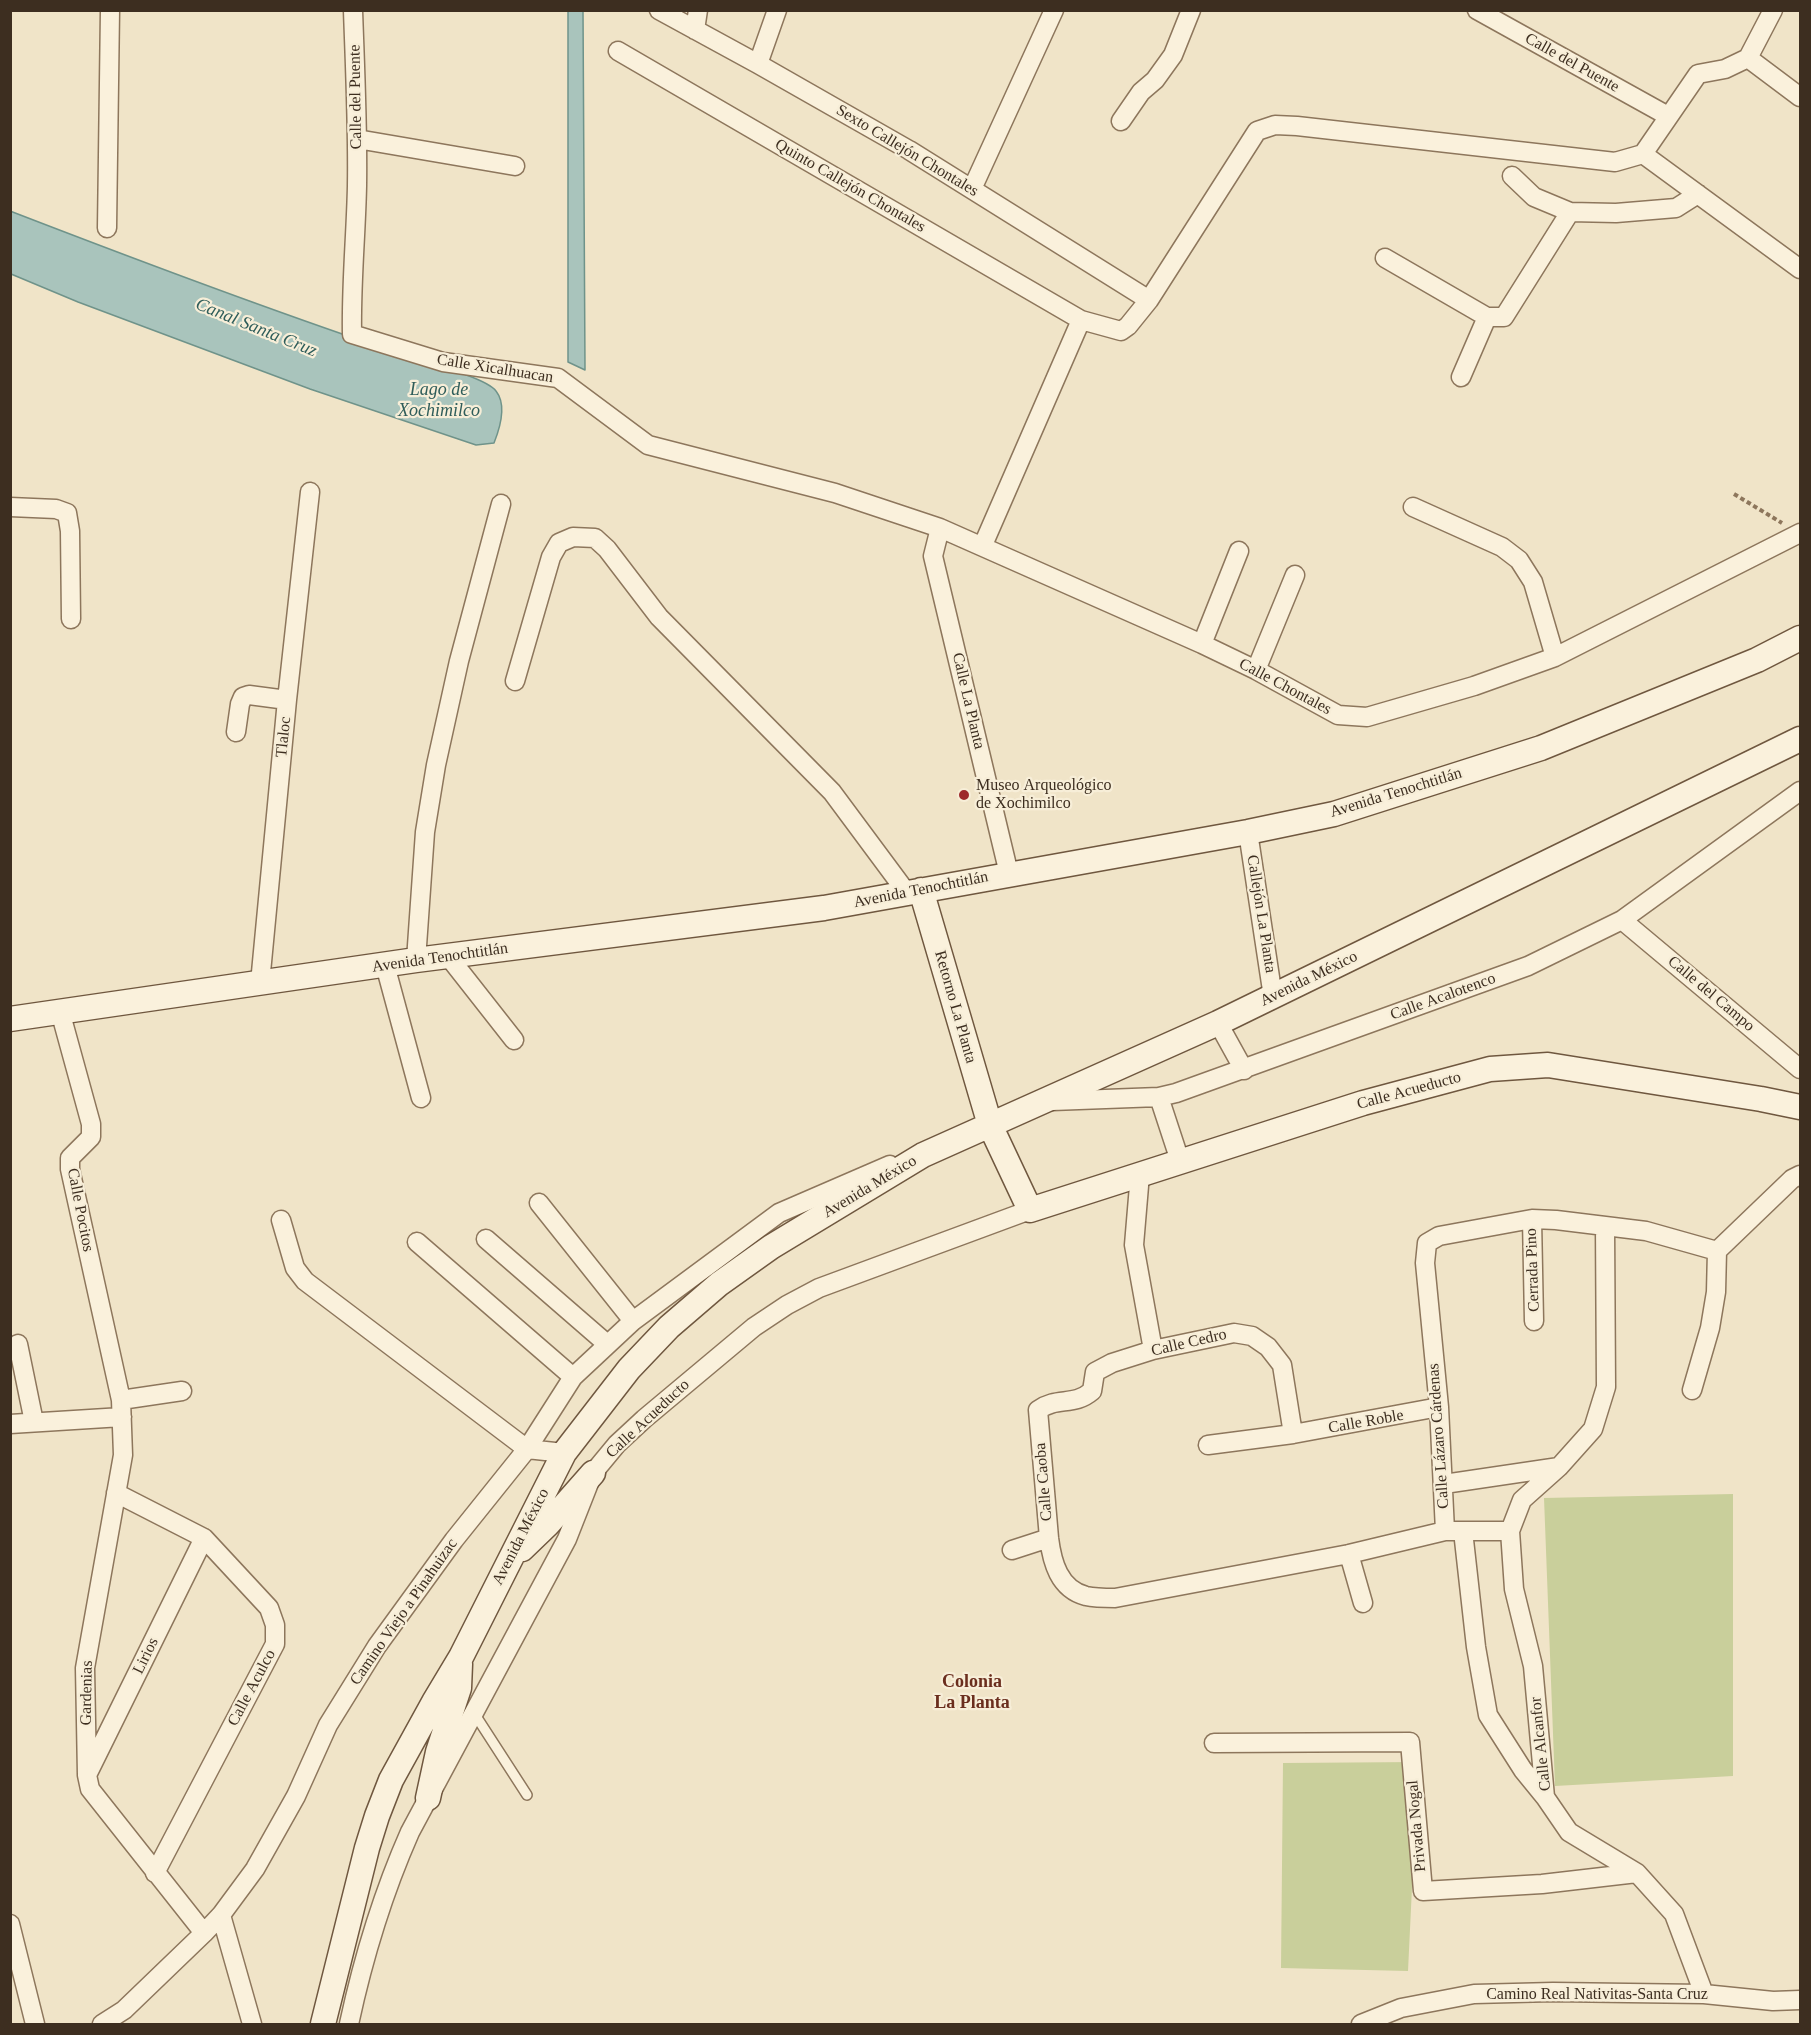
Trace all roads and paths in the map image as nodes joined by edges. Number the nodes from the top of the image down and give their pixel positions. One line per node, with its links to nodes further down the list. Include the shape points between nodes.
1 (110, 10): 25 (street)
2 (353, 10): 17 (street, Calle del Puente)
3 (659, 10): 10 (street, Sexto Callejón Chontales)
4 (698, 10): 10 (street)
5 (777, 10): 13 (street)
6 (1053, 10): 22 (street)
7 (1191, 10): 16 (street, via 1173,55)
8 (1477, 10): 15 (street, Calle del Puente)
9 (1773, 10): 12 (street)
10 (695, 30): 13 (street, Sexto Callejón Chontales)
11 (618, 51): 30 (street, Quinto Callejón Chontales)
12 (1748, 58): 14 (street); 15 (street, via 1725,69 1698,74)
13 (758, 64): 22 (street, Sexto Callejón Chontales)
14 (1800, 97)
15 (1668, 116): 18 (street)
16 (1121, 121)
17 (357, 139): 19 (street); 21 (street, Calle del Puente)
18 (1643, 154): 23 (street); 28 (street, via 1615,162 1275,125 1257,130)
19 (515, 166)
20 (1512, 176): 24 (street, via 1534,198)
21 (357, 184): 33 (street, Calle Xicalhuacan, via 352,334 443,362 558,378 648,445)
22 (972, 189): 28 (street, Sexto Callejón Chontales)
23 (1698, 194): 24 (street, via 1676,208); 27 (street)
24 (1570, 212): 29 (street, via 1504,317)
25 (107, 228)
26 (1385, 258): 29 (street)
27 (1800, 269)
28 (1149, 300): 30 (street, Quinto Callejón Chontales, via 1121,331)
29 (1487, 317): 31 (street)
30 (1082, 320): 40 (street)
31 (1461, 377)
32 (310, 492): 49 (street, Tlaloc)
33 (835, 493): 38 (street, Calle Chontales)
34 (1734, 494): 39 (path)
35 (501, 504): 58 (street, via 436,765 425,832)
36 (10, 507): 43 (street, via 56,508 66,513 70,531)
37 (1413, 507): 46 (street, via 1502,547 1519,560 1533,582)
38 (940, 528): 40 (street, Calle Chontales); 54 (street, Calle La Planta, via 933,556)
39 (1799, 533): 46 (street, Calle Chontales)
40 (983, 545): 45 (street, Calle Chontales)
41 (1239, 551): 45 (street)
42 (1295, 575): 47 (street)
43 (71, 619)
44 (1800, 638): 53 (main road, Avenida Tenochtitlán, via 1757,660 1541,748 1334,814)
45 (1202, 644): 47 (street, Calle Chontales)
46 (1555, 657): 47 (street, Calle Chontales, via 1368,717 1338,715)
47 (1256, 670)
48 (514, 681): 55 (street, via 551,557 559,543 573,537 595,538 659,616 832,792)
49 (287, 700): 50 (street, via 243,697); 60 (street, Tlaloc)
50 (236, 732)
51 (1798, 743): 61 (main road, Avenida México)
52 (1800, 791): 56 (street, Calle Acalotenco)
53 (1248, 832): 54 (main road, Avenida Tenochtitlán); 61 (street, Callejón La Planta)
54 (1009, 874): 55 (main road, Avenida Tenochtitlán)
55 (914, 891): 57 (main road, Avenida Tenochtitlán, via 824,908); 72 (main road, Retorno La Planta)
56 (1622, 920): 66 (street, Calle del Campo); 67 (street, Calle Acalotenco, via 1528,966)
57 (448, 956): 58 (main road, Avenida Tenochtitlán); 65 (street)
58 (416, 960): 59 (main road, Avenida Tenochtitlán)
59 (385, 965): 60 (main road, Avenida Tenochtitlán); 69 (street)
60 (260, 983): 62 (main road, Avenida Tenochtitlán)
61 (1273, 997): 64 (main road, Avenida México)
62 (60, 1011): 63 (main road, Avenida Tenochtitlán); 94 (street, Calle Pocitos, via 91,1124 91,1137 70,1158 70,1169)
63 (10, 1019)
64 (1218, 1023): 67 (street); 70 (main road, Avenida México)
65 (514, 1040)
66 (1797, 1059)
67 (1244, 1070): 68 (street, Calle Acalotenco)
68 (1159, 1097): 70 (street, Calle Acalotenco); 74 (street)
69 (421, 1098)
70 (1044, 1101): 72 (main road, Avenida México)
71 (1800, 1107): 74 (main road, Calle Acueducto, via 1548,1065 1490,1069 1363,1103)
72 (990, 1125): 73 (main road, Avenida México); 78 (main road)
73 (923, 1155): 85 (street, Camino Viejo a Pinahuizac, via 909,1156 779,1213); 101 (main road, Avenida México, via 771,1247 719,1284 669,1327 629,1369)
74 (1180, 1161): 75 (main road, Calle Acueducto)
75 (1140, 1174): 78 (main road, Calle Acueducto); 89 (street, via 1134,1245)
76 (1800, 1175): 84 (street)
77 (539, 1203): 85 (street)
78 (1030, 1210): 103 (street, Calle Acueducto, via 819,1288 787,1305 754,1327 644,1419 617,1443)
79 (1532, 1219): 81 (street, Calle Lázaro Cárdenas); 86 (street, Cerrada Pino); 93 (street, Calle Lázaro Cárdenas, via 1439,1236 1427,1243 1425,1263)
80 (281, 1220): 100 (street, via 295,1268 305,1281)
81 (1605, 1226): 84 (street, Calle Lázaro Cárdenas, via 1646,1231); 102 (street, via 1606,1387 1593,1429)
82 (486, 1239): 88 (street)
83 (417, 1242): 90 (street)
84 (1717, 1251): 91 (street, via 1710,1329)
85 (633, 1321): 88 (street, Camino Viejo a Pinahuizac)
86 (1534, 1321)
87 (18, 1344): 96 (street)
88 (608, 1344): 90 (street, Camino Viejo a Pinahuizac)
89 (1153, 1350): 95 (street, Calle Cedro, via 1095,1371 1092,1391 1082,1400 1048,1403); 98 (street, Calle Cedro, via 1234,1333 1252,1336 1268,1347 1282,1365)
90 (573, 1377): 100 (street, Camino Viejo a Pinahuizac)
91 (1692, 1390)
92 (182, 1392): 94 (street)
93 (1439, 1407): 98 (street, Calle Roble); 104 (street, Calle Lázaro Cárdenas)
94 (122, 1409): 96 (street); 105 (street, Gardenias, via 123,1455)
95 (1038, 1410): 109 (street, Calle Caoba)
96 (34, 1422): 97 (street)
97 (10, 1424)
98 (1293, 1434): 99 (street, Calle Roble)
99 (1208, 1445)
100 (527, 1449): 101 (street); 123 (street, Camino Viejo a Pinahuizac, via 376,1646 328,1725 297,1796 255,1869)
101 (564, 1453): 112 (main road, Avenida México)
102 (1559, 1467): 104 (street); 107 (street, via 1522,1500)
103 (593, 1473): 112 (main road); 115 (street, Calle Acueducto, via 567,1539)
104 (1444, 1484): 106 (street, Calle Lázaro Cárdenas)
105 (116, 1493): 108 (street, Calle Aculco); 117 (street, Gardenias, via 85,1668)
106 (1454, 1531): 107 (street); 111 (street, Calle Lázaro Cárdenas); 119 (street, via 1488,1715)
107 (1510, 1531): 119 (street, Calle Alcanfor, via 1514,1589 1533,1666)
108 (204, 1538): 117 (street, Lirios); 121 (street, Calle Aculco, via 268,1608 275,1625 275,1644)
109 (1050, 1546): 110 (street); 111 (street, Calle Lázaro Cárdenas, via 1058,1574 1068,1587 1086,1596 1115,1598)
110 (1012, 1550)
111 (1348, 1554): 113 (street)
112 (507, 1563): 114 (main road, Avenida México)
113 (1363, 1603)
114 (461, 1657): 120 (main road, via 459,1688); 132 (main road, Avenida México, via 391,1780 377,1816)
115 (474, 1713): 118 (lane); 120 (street, Calle Acueducto)
116 (1214, 1743): 122 (street, Privada Nogal, via 1410,1742 1423,1891)
117 (87, 1775): 121 (street, Gardenias, via 90,1789)
118 (527, 1795)
119 (1545, 1797): 122 (street, Calle Alcanfor, via 1569,1832)
120 (428, 1798): 133 (street, Calle Acueducto, via 395,1868)
121 (155, 1873): 125 (street, Gardenias)
122 (1637, 1873): 126 (street, Calle Alcanfor, via 1674,1914)
123 (221, 1915): 125 (street, Camino Viejo a Pinahuizac); 131 (street)
124 (10, 1924): 129 (street)
125 (204, 1933): 128 (street, Camino Viejo a Pinahuizac)
126 (1704, 1994): 127 (street, Camino Real Nativitas-Santa Cruz); 134 (street, Camino Real Nativitas-Santa Cruz, via 1474,1994 1401,2008)
127 (1800, 2000)
128 (127, 2018): 130 (street, Camino Viejo a Pinahuizac)
129 (35, 2025)
130 (102, 2025)
131 (252, 2025)
132 (323, 2025)
133 (349, 2025)
134 (1361, 2025)

